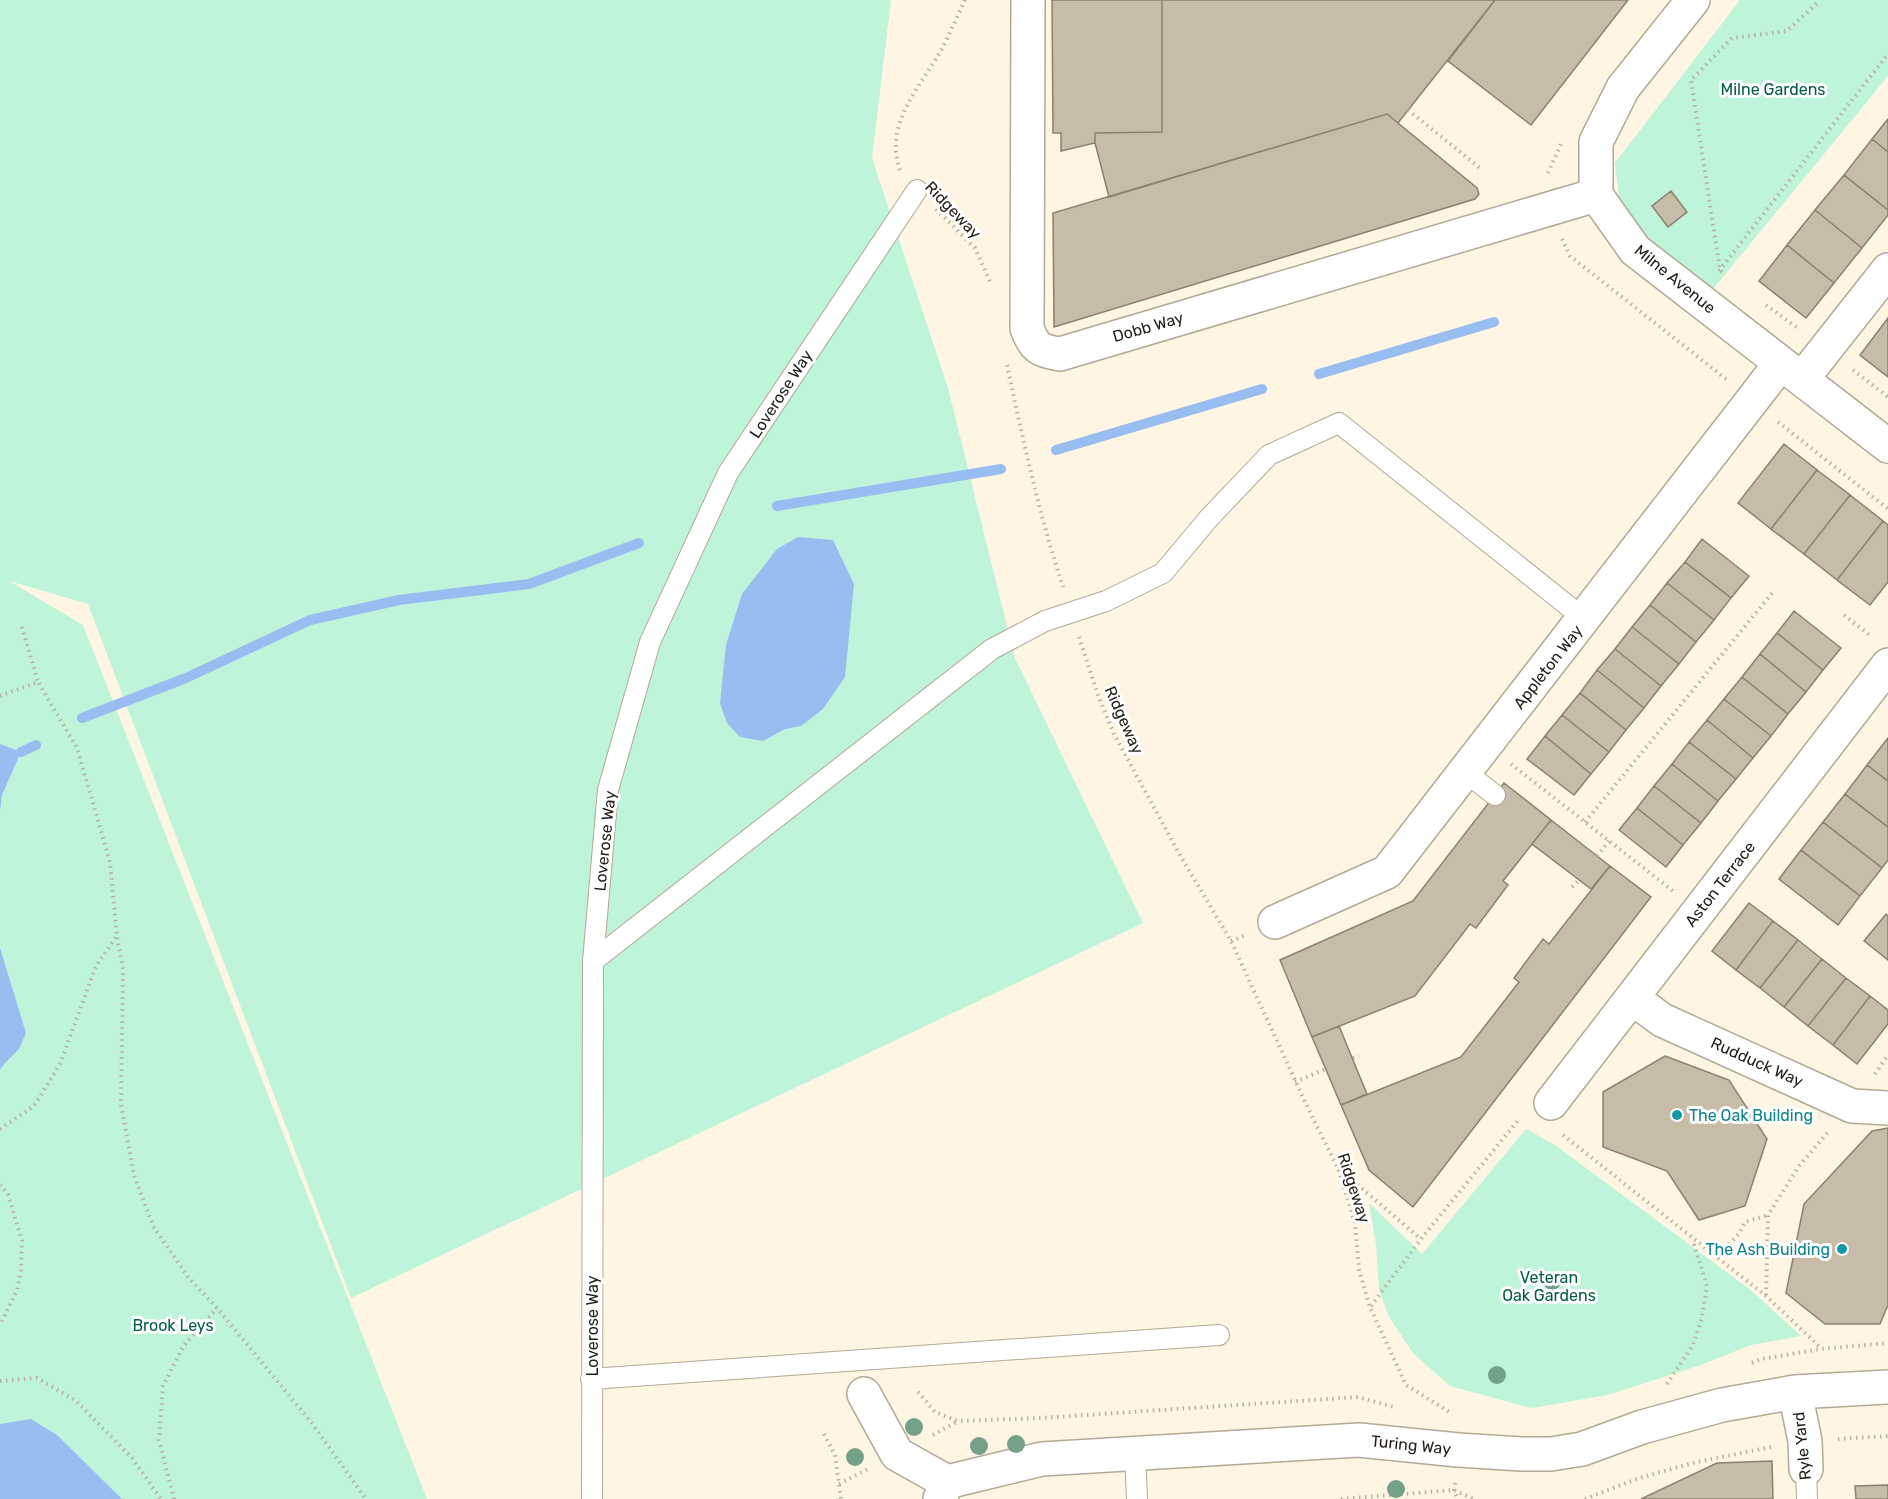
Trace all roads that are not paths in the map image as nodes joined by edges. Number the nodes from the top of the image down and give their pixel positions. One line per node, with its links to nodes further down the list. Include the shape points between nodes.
1 (1028, 0): 4 (street, Dobb Way, via 1027,328 1032,342 1044,352 1060,354)
2 (1693, 0): 4 (street, via 1623,88 1596,142)
3 (917, 190): 13 (lane, Loverose Way, via 728,473 650,642 608,790)
4 (1596, 195): 6 (street, Milne Avenue, via 1635,250)
5 (1888, 270): 6 (street, Appleton Way)
6 (1792, 371): 7 (street, Milne Avenue); 10 (street, Appleton Way)
7 (1888, 446)
8 (1572, 609): 13 (lane, via 1339,423 1269,455 1163,573 1106,600 1045,621 992,649)
9 (1884, 654): 14 (street, Aston Terrace)
10 (1465, 772): 11 (lane); 12 (street, Appleton Way, via 1387,872)
11 (1495, 795)
12 (1275, 922)
13 (593, 961): 18 (lane, Loverose Way)
14 (1632, 998): 15 (street, Rudduck Way, via 1662,1020 1852,1106); 16 (street, Aston Terrace)
15 (1888, 1108)
16 (1546, 1119)
17 (1219, 1335): 18 (lane)
18 (591, 1379): 25 (lane, Loverose Way)
19 (1888, 1387): 20 (street, Turing Way)
20 (1795, 1392): 22 (street, Turing Way, via 1722,1405 1582,1449 1551,1454 1359,1440); 23 (street, Ryle Yard)
21 (864, 1394): 24 (street, via 897,1454)
22 (1135, 1454): 24 (street, Turing Way, via 1042,1459); 26 (lane)
23 (1806, 1469)
24 (943, 1491)
25 (592, 1499)
26 (1137, 1499)

